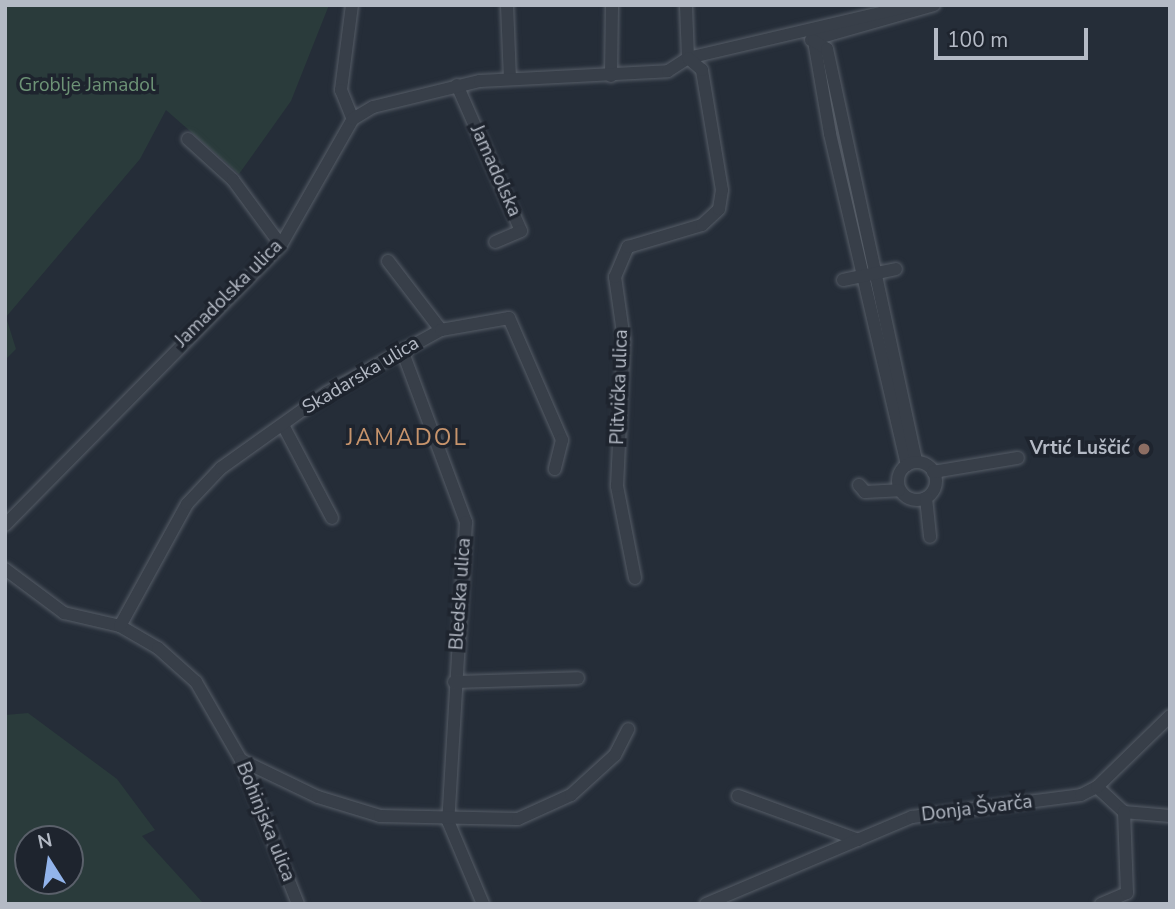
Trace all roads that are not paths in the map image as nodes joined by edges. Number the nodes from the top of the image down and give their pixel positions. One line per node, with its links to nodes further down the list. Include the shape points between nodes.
1 (352, 5): 14 (street, via 341,90)
2 (507, 5): 12 (street)
3 (612, 5): 11 (street)
4 (686, 5): 10 (street)
5 (914, 5): 7 (street)
6 (934, 5): 8 (street)
7 (818, 36): 8 (street); 9 (street); 10 (street); 20 (street)
8 (837, 37): 9 (street)
9 (827, 49): 20 (street)
10 (688, 58): 11 (street, via 668,71); 36 (street, Plitvička ulica, via 702,69 722,190 719,209 702,225 628,247 615,277 624,340 617,486)
11 (611, 76): 12 (street)
12 (510, 79): 13 (street)
13 (457, 85): 14 (street, via 373,107); 16 (street, Jamadolska, via 521,231)
14 (353, 119): 17 (street, Jamadolska ulica)
15 (188, 139): 17 (street, via 233,180)
16 (495, 242)
17 (281, 245): 33 (street, Jamadolska ulica)
18 (388, 261): 22 (street, Skadarska ulica)
19 (896, 269): 20 (street)
20 (867, 275): 21 (street); 26 (street)
21 (844, 280)
22 (441, 330): 23 (street, Skadarska ulica); 27 (street, Skadarska ulica, via 509,318 562,440 563,457)
23 (402, 350): 24 (street, Skadarska ulica); 39 (street, Bledska ulica, via 466,522)
24 (283, 425): 32 (street, Skadarska ulica); 37 (street, Skadarska ulica, via 221,468 187,504)
25 (1017, 458): 28 (street)
26 (911, 464): 28 (street); 30 (street)
27 (555, 469)
28 (934, 477): 31 (street)
29 (859, 485): 30 (street, via 865,492)
30 (894, 487): 31 (street)
31 (921, 499): 34 (street)
32 (332, 518)
33 (5, 525)
34 (930, 537)
35 (5, 569): 37 (street, Bohinjska ulica, via 64,613)
36 (635, 578)
37 (120, 626): 42 (street, Bohinjska ulica, via 158,648 196,682)
38 (578, 678): 39 (street)
39 (454, 682): 47 (street, Bledska ulica)
40 (1170, 716): 43 (street)
41 (628, 729): 47 (street, via 615,755 571,795 518,819)
42 (241, 760): 47 (street, via 359,810); 49 (street, Bohinjska ulica)
43 (1097, 787): 45 (street); 48 (street, Donja Švarča, via 1080,795 912,817)
44 (738, 796): 48 (street)
45 (1124, 812): 46 (street); 52 (street, via 1127,893)
46 (1170, 816)
47 (448, 821): 50 (street, Bledska ulica)
48 (858, 840): 51 (street, Donja Švarča)
49 (298, 904)
50 (483, 904)
51 (706, 904)
52 (1101, 904)

